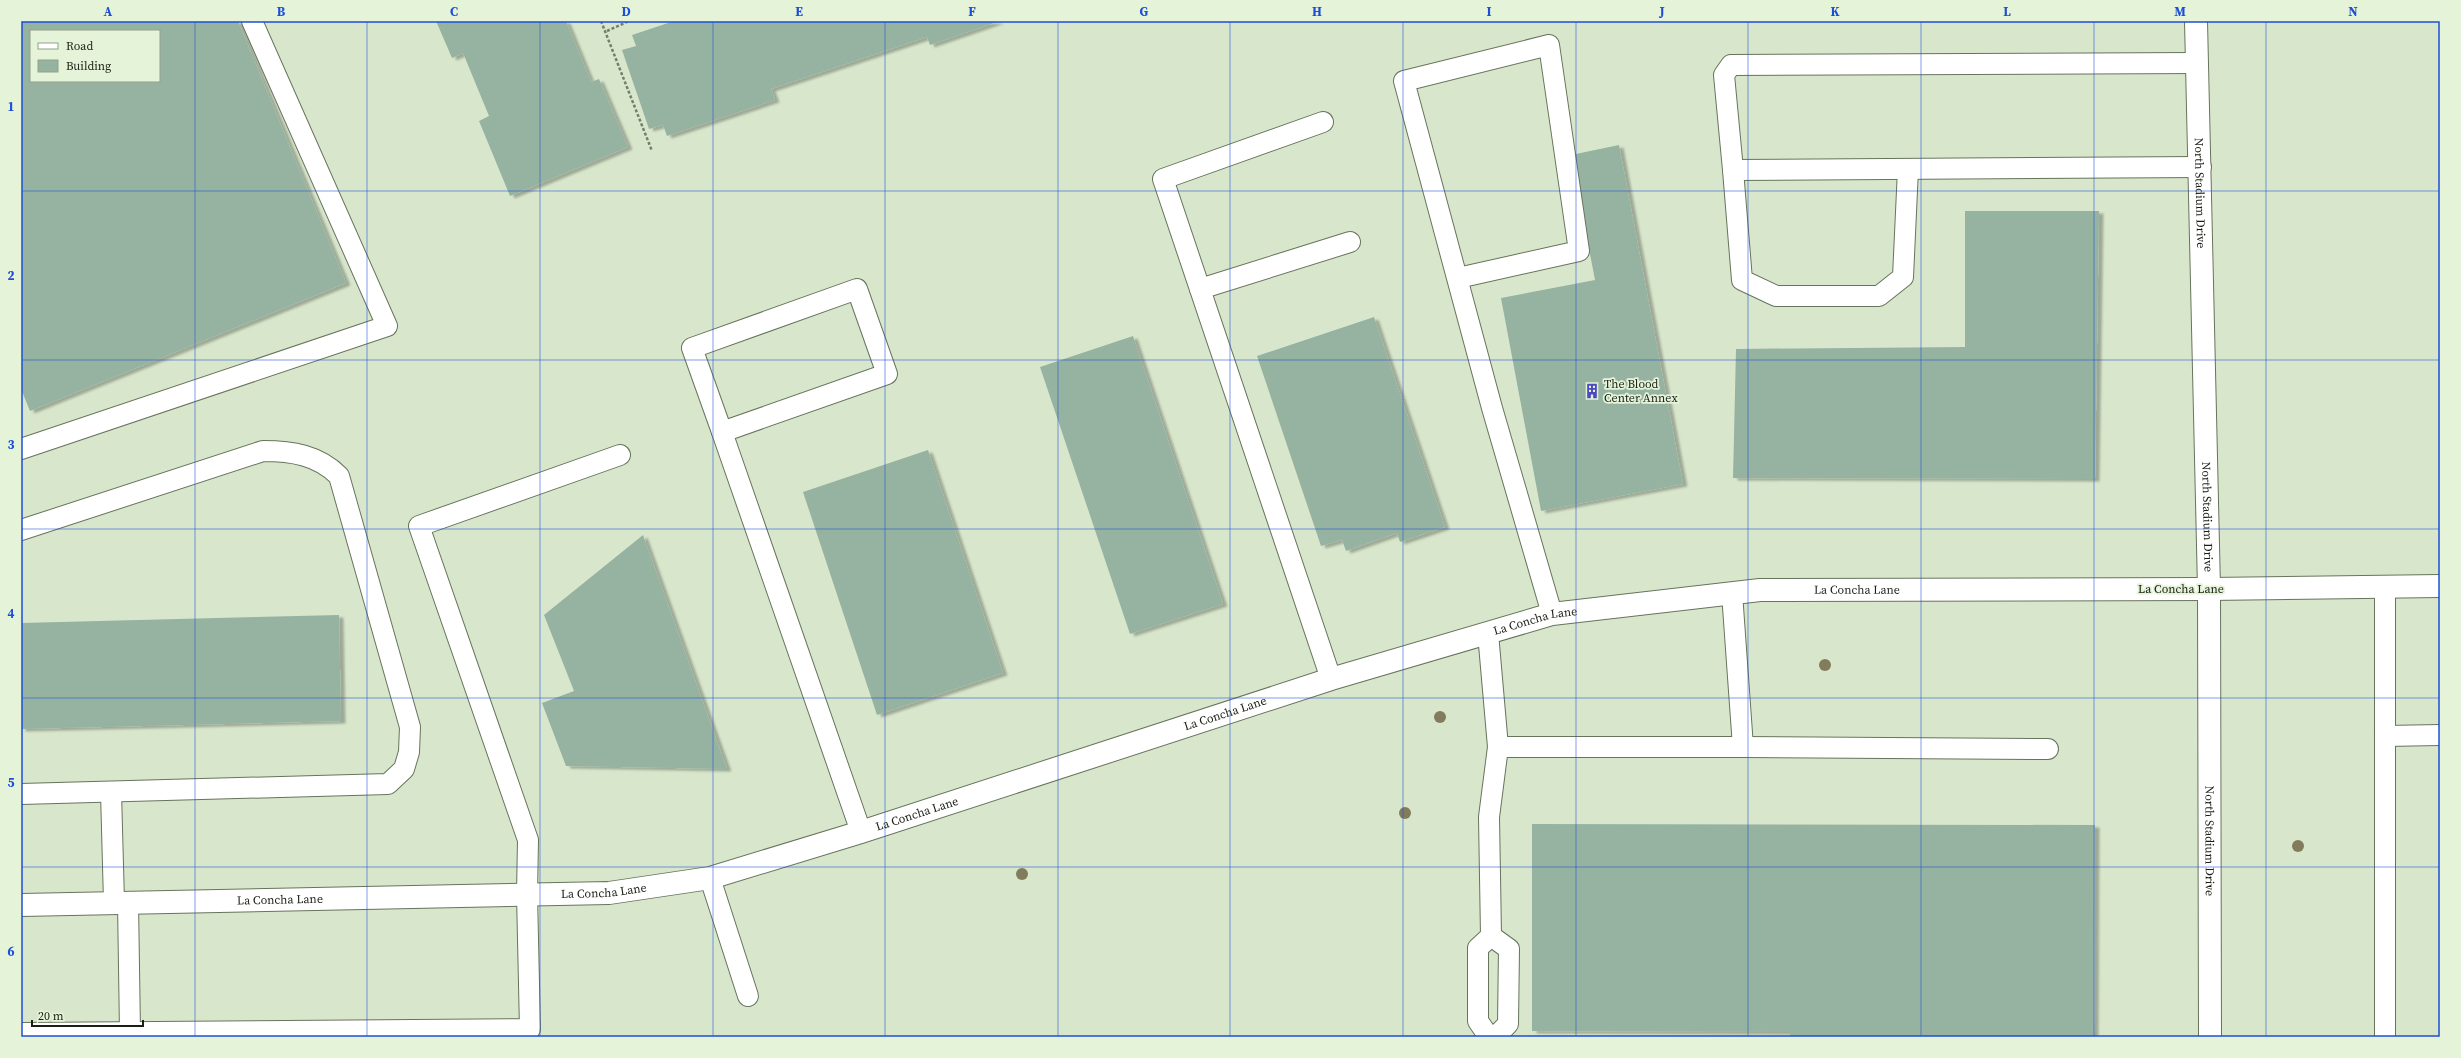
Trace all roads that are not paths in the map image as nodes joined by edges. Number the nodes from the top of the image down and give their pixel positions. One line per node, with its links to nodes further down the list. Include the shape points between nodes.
1 (252, 21): 12 (lane, via 387,326)
2 (2196, 21): 3 (street, North Stadium Drive)
3 (2197, 63): 5 (street, North Stadium Drive); 7 (lane, via 1732,65 1724,75)
4 (1323, 122): 10 (lane, via 1163,179)
5 (2200, 168): 6 (lane); 17 (street, North Stadium Drive)
6 (1908, 169): 7 (lane); 7 (lane, via 1902,277 1879,296 1776,296 1742,280)
7 (1732, 170)
8 (1350, 242): 10 (lane)
9 (1458, 278): 9 (lane, via 1404,81 1549,45 1579,251); 19 (lane, via 1492,408)
10 (1200, 289): 21 (lane)
11 (722, 432): 11 (lane, via 887,374 857,290 692,348); 29 (lane)
12 (21, 449)
13 (620, 455): 31 (lane, via 419,526 528,840)
14 (21, 530): 27 (lane, via 264,451 289,451 309,457 328,465 339,476 410,727 409,752 404,769 388,784)
15 (2384, 586): 16 (street, La Concha Lane); 17 (street, La Concha Lane); 23 (lane)
16 (2440, 586)
17 (2209, 590): 18 (street, La Concha Lane, via 1760,590); 40 (street, North Stadium Drive)
18 (1732, 593): 19 (street, La Concha Lane); 25 (lane)
19 (1552, 614): 20 (street, La Concha Lane)
20 (1488, 633): 21 (street, La Concha Lane); 24 (lane)
21 (1331, 679): 29 (street, La Concha Lane)
22 (2440, 735): 23 (lane)
23 (2384, 736): 41 (lane)
24 (1498, 747): 25 (lane); 34 (lane, via 1489,817)
25 (1743, 747): 26 (lane)
26 (2048, 749)
27 (111, 792): 28 (lane); 32 (lane)
28 (21, 794)
29 (861, 832): 30 (street, La Concha Lane)
30 (710, 878): 31 (street, La Concha Lane, via 609,893); 35 (lane)
31 (526, 894): 32 (street, La Concha Lane); 36 (lane, via 530,1029)
32 (121, 902): 33 (street, La Concha Lane); 36 (lane)
33 (21, 905)
34 (1491, 936): 38 (lane, via 1478,948 1478,1021); 39 (lane, via 1509,949 1508,1024)
35 (748, 996)
36 (130, 1032): 37 (lane)
37 (21, 1033)
38 (1489, 1037)
39 (1495, 1037)
40 (2210, 1037)
41 (2384, 1037)

